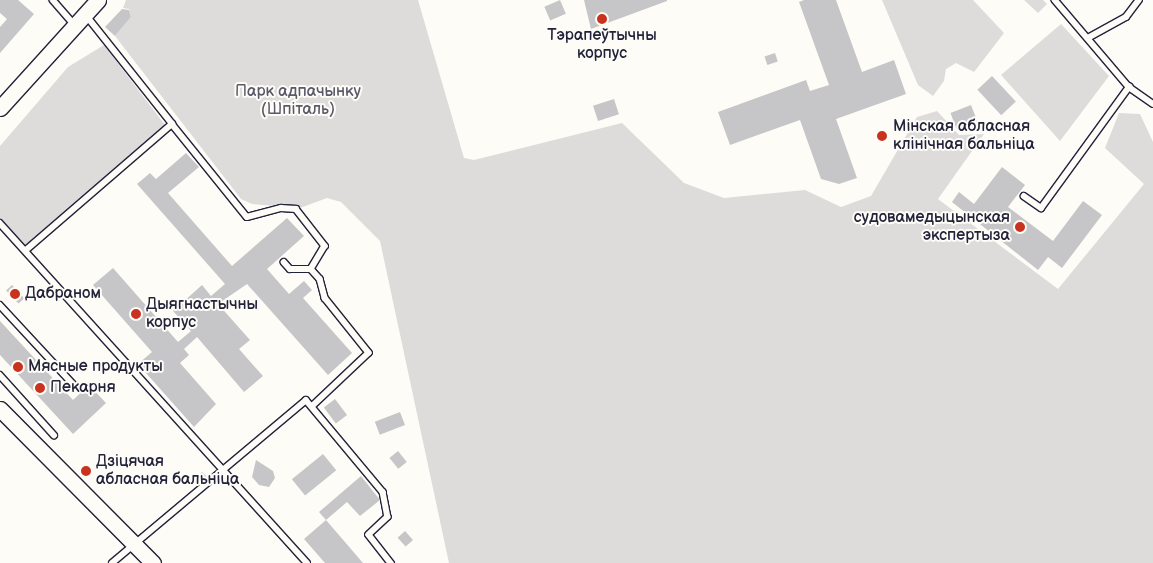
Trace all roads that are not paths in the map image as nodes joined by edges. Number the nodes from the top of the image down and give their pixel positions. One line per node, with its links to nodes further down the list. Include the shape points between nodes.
1 (54, 0): 5 (lane)
2 (98, 0): 5 (main road)
3 (1055, 0): 6 (lane)
4 (1140, 0): 6 (lane, via 1126,17)
5 (80, 20): 9 (main road); 10 (lane)
6 (1088, 38): 7 (lane)
7 (1129, 87): 8 (lane); 11 (lane, via 1041,208)
8 (1153, 104)
9 (0, 108)
10 (172, 124): 13 (lane); 15 (lane, via 247,217 280,208 296,209 325,246)
11 (1024, 196)
12 (0, 223): 13 (lane)
13 (26, 250): 22 (lane)
14 (284, 262): 15 (lane, via 290,269)
15 (310, 269): 19 (lane, via 320,279 325,298 369,353)
16 (0, 305): 18 (lane)
17 (0, 375): 21 (lane)
18 (76, 387)
19 (314, 405): 22 (lane, via 306,400); 27 (lane, via 382,492 388,517 368,535)
20 (0, 409): 23 (main road)
21 (54, 435)
22 (223, 470): 23 (lane); 26 (lane)
23 (134, 545): 24 (lane); 25 (main road)
24 (112, 563)
25 (153, 563)
26 (307, 563)
27 (390, 563)

